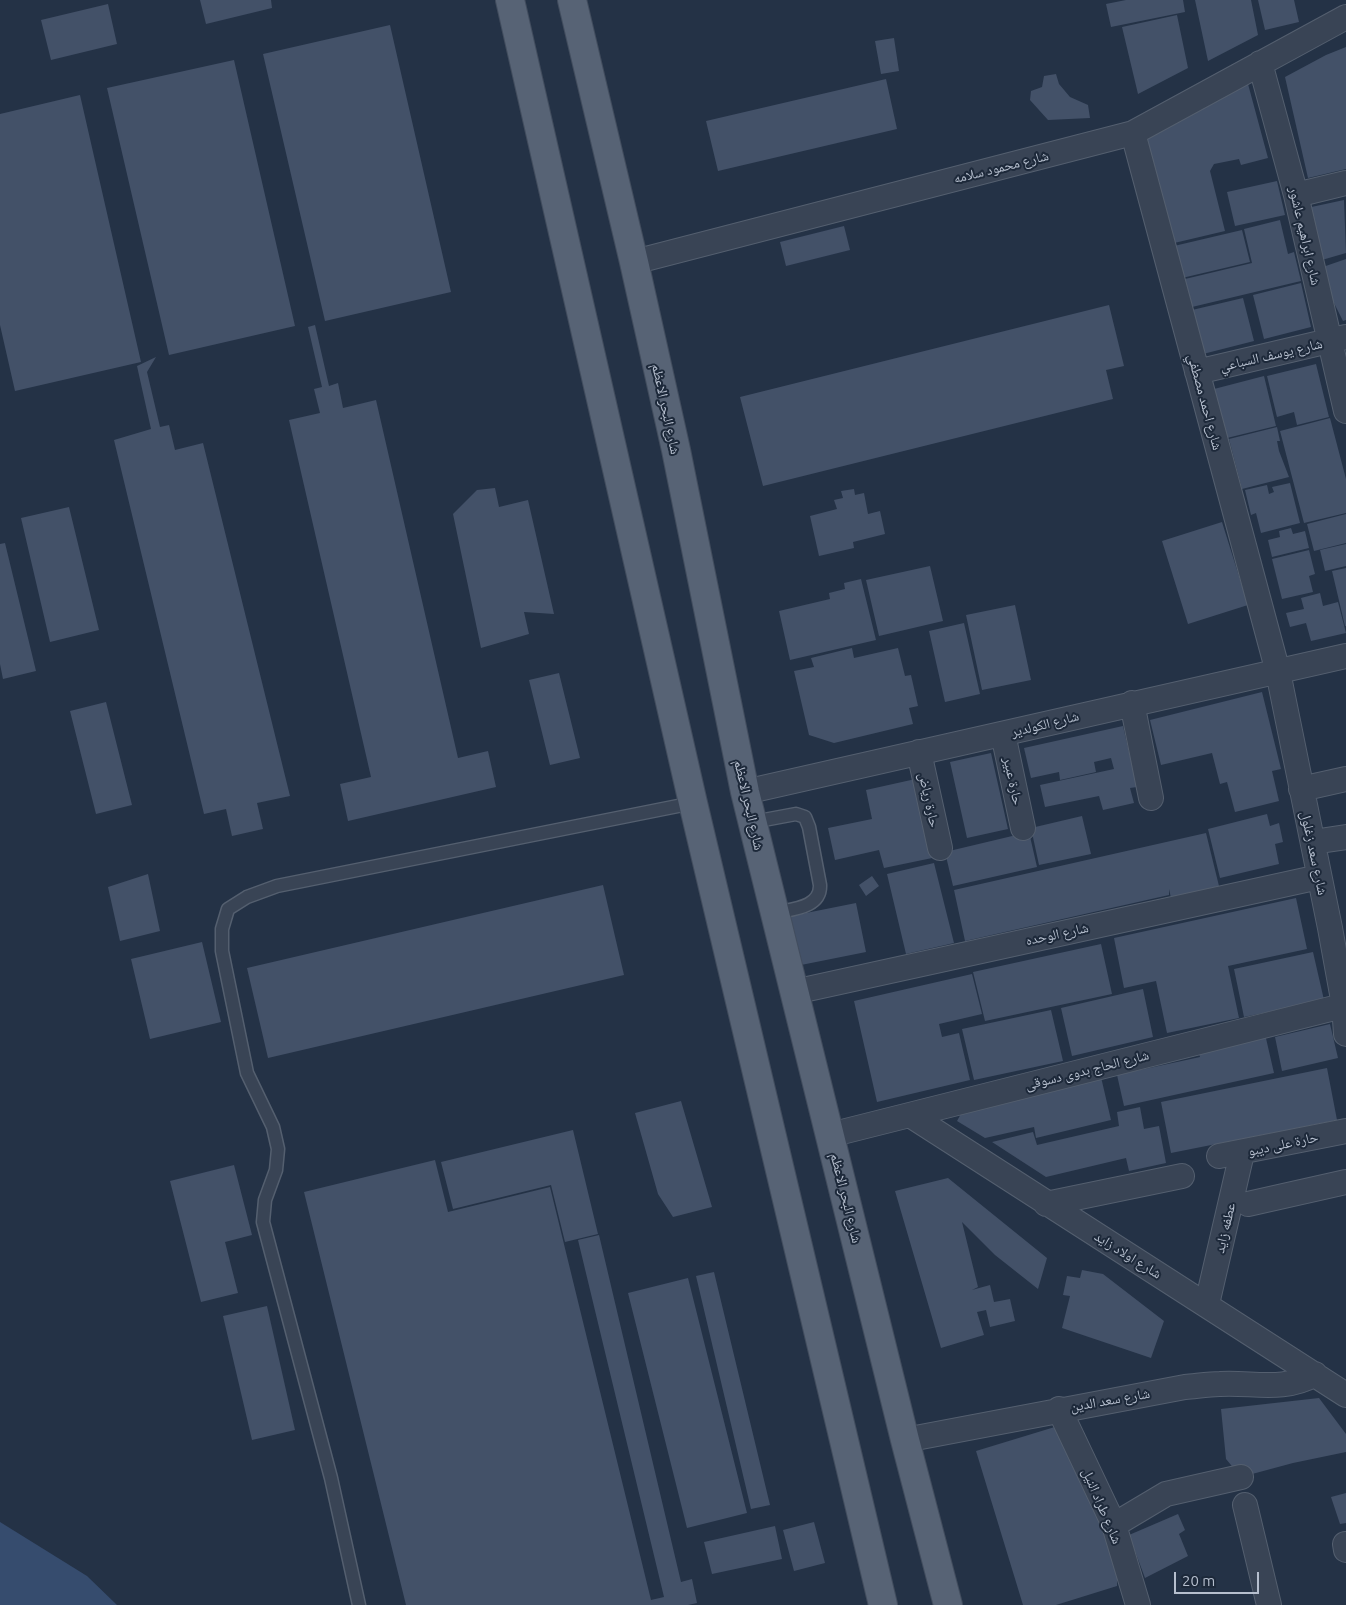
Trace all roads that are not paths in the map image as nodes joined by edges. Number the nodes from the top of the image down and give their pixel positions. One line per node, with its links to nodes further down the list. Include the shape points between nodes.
1 (510, 0): 23 (main road)
2 (572, 0): 10 (main road, شارع البحر الاعظم)
3 (1343, 0): 4 (street)
4 (1346, 9)
5 (1346, 17): 6 (street, شارع محمود سلامه)
6 (1260, 63): 7 (street, شارع محمود سلامه); 9 (street, شارع ابراهيم عاشور)
7 (1133, 133): 10 (street, شارع محمود سلامه); 12 (street, شارع احمد مصطفي)
8 (1346, 184): 9 (street)
9 (1296, 195): 11 (street, شارع ابراهيم عاشور)
10 (634, 262): 21 (main road, شارع البحر الاعظم)
11 (1338, 340): 12 (street, شارع يوسف السباعي); 13 (street, شارع ابراهيم عاشور)
12 (1197, 372): 15 (street, شارع احمد مصطفي)
13 (1346, 411)
14 (1346, 656): 15 (street, شارع الكولدير)
15 (1278, 672): 16 (street, شارع الكولدير); 20 (street, شارع سعد زغلول)
16 (1132, 703): 17 (street, شارع الكولدير); 22 (street)
17 (1003, 734): 18 (street, شارع الكولدير); 25 (street, حارة عبير)
18 (919, 752): 21 (street, شارع الكولدير); 28 (street, حارة رياض)
19 (1346, 779): 20 (street)
20 (1301, 789): 27 (street, شارع سعد زغلول)
21 (745, 792): 24 (main road, شارع البحر الاعظم)
22 (1151, 798)
23 (693, 803): 51 (lane, via 277,886 247,897 228,910 222,929 224,961 248,1073 273,1127 278,1149 276,1170 265,1200 264,1229 331,1478); 52 (main road)
24 (752, 822): 30 (main road, شارع البحر الاعظم); 30 (lane, via 796,814 805,818 809,827 820,895 814,903)
25 (1023, 828)
26 (1346, 836): 27 (street)
27 (1313, 842): 29 (street, شارع سعد زغلول)
28 (940, 848)
29 (1319, 877): 31 (street, شارع سعد زغلول); 32 (street, شارع الوحده)
30 (775, 913): 32 (main road, شارع البحر الاعظم)
31 (1338, 927): 33 (street, شارع سعد زغلول)
32 (794, 992): 37 (main road, شارع البحر الاعظم)
33 (1345, 1005): 34 (street, شارع سعد زغلول); 35 (street, شارع الحاج بدوى دسوقى)
34 (1346, 1034)
35 (910, 1115): 37 (street, شارع الحاج بدوى دسوقى); 41 (street, شارع اولاد زايد)
36 (1346, 1131): 38 (street, حارة على ديبو)
37 (830, 1135): 47 (main road, شارع البحر الاعظم)
38 (1231, 1154): 43 (street, عطفه زايد)
39 (1182, 1176): 41 (street)
40 (1346, 1182): 42 (street)
41 (1046, 1204): 43 (street, شارع اولاد زايد)
42 (1248, 1204)
43 (1208, 1304): 44 (street, شارع اولاد زايد)
44 (1315, 1374): 45 (street, شارع اولاد زايد); 46 (street, شارع سعد الدين, via 1303,1381 1274,1386 1221,1384 1185,1387)
45 (1346, 1395)
46 (1059, 1409): 47 (street, شارع سعد الدين); 50 (street, شارع طراد النيل)
47 (905, 1440): 53 (main road, شارع البحر الاعظم)
48 (1240, 1477): 50 (street, via 1166,1494)
49 (1245, 1505): 55 (street)
50 (1114, 1525): 54 (street, شارع طراد النيل)
51 (359, 1605)
52 (883, 1605)
53 (948, 1605)
54 (1138, 1605)
55 (1269, 1605)

